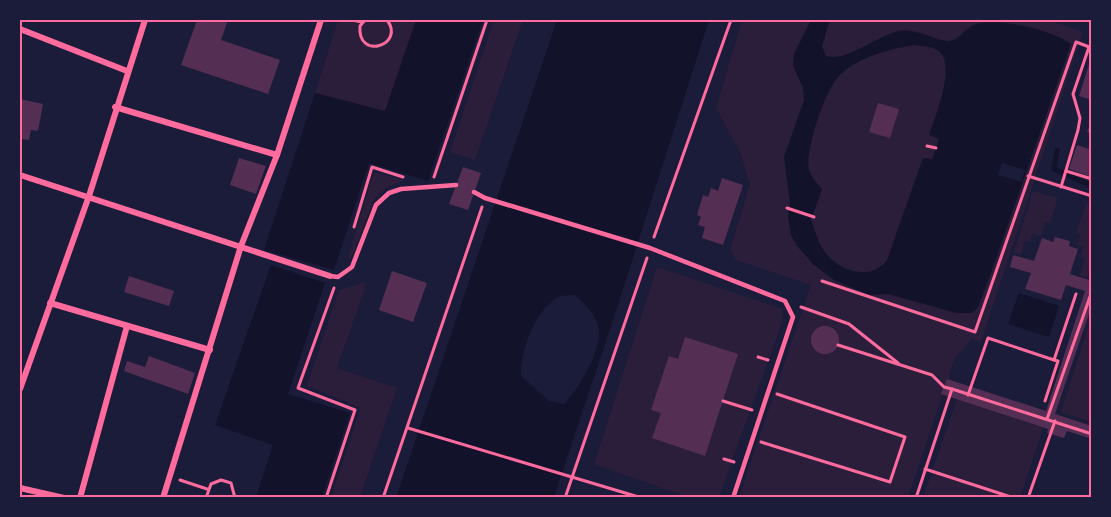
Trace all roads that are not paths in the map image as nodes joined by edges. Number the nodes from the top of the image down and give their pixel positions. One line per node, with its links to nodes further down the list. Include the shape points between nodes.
1 (145, 20): 4 (street)
2 (321, 20): 6 (street)
3 (20, 29): 4 (street)
4 (127, 71): 5 (street)
5 (115, 106): 6 (street); 10 (street)
6 (277, 155): 11 (street)
7 (20, 175): 10 (street)
8 (456, 186): 12 (lane, via 395,190 376,206 352,267 338,277)
9 (474, 192): 22 (lane, via 639,244 785,302 793,317)
10 (89, 196): 11 (street); 13 (street)
11 (242, 246): 12 (street); 15 (street)
12 (330, 276)
13 (50, 303): 14 (street); 16 (street)
14 (127, 326): 15 (street); 20 (street)
15 (210, 350): 21 (street)
16 (21, 378): 17 (street)
17 (20, 389)
18 (20, 488): 19 (street)
19 (64, 498)
20 (80, 498)
21 (163, 498)
22 (734, 498)

